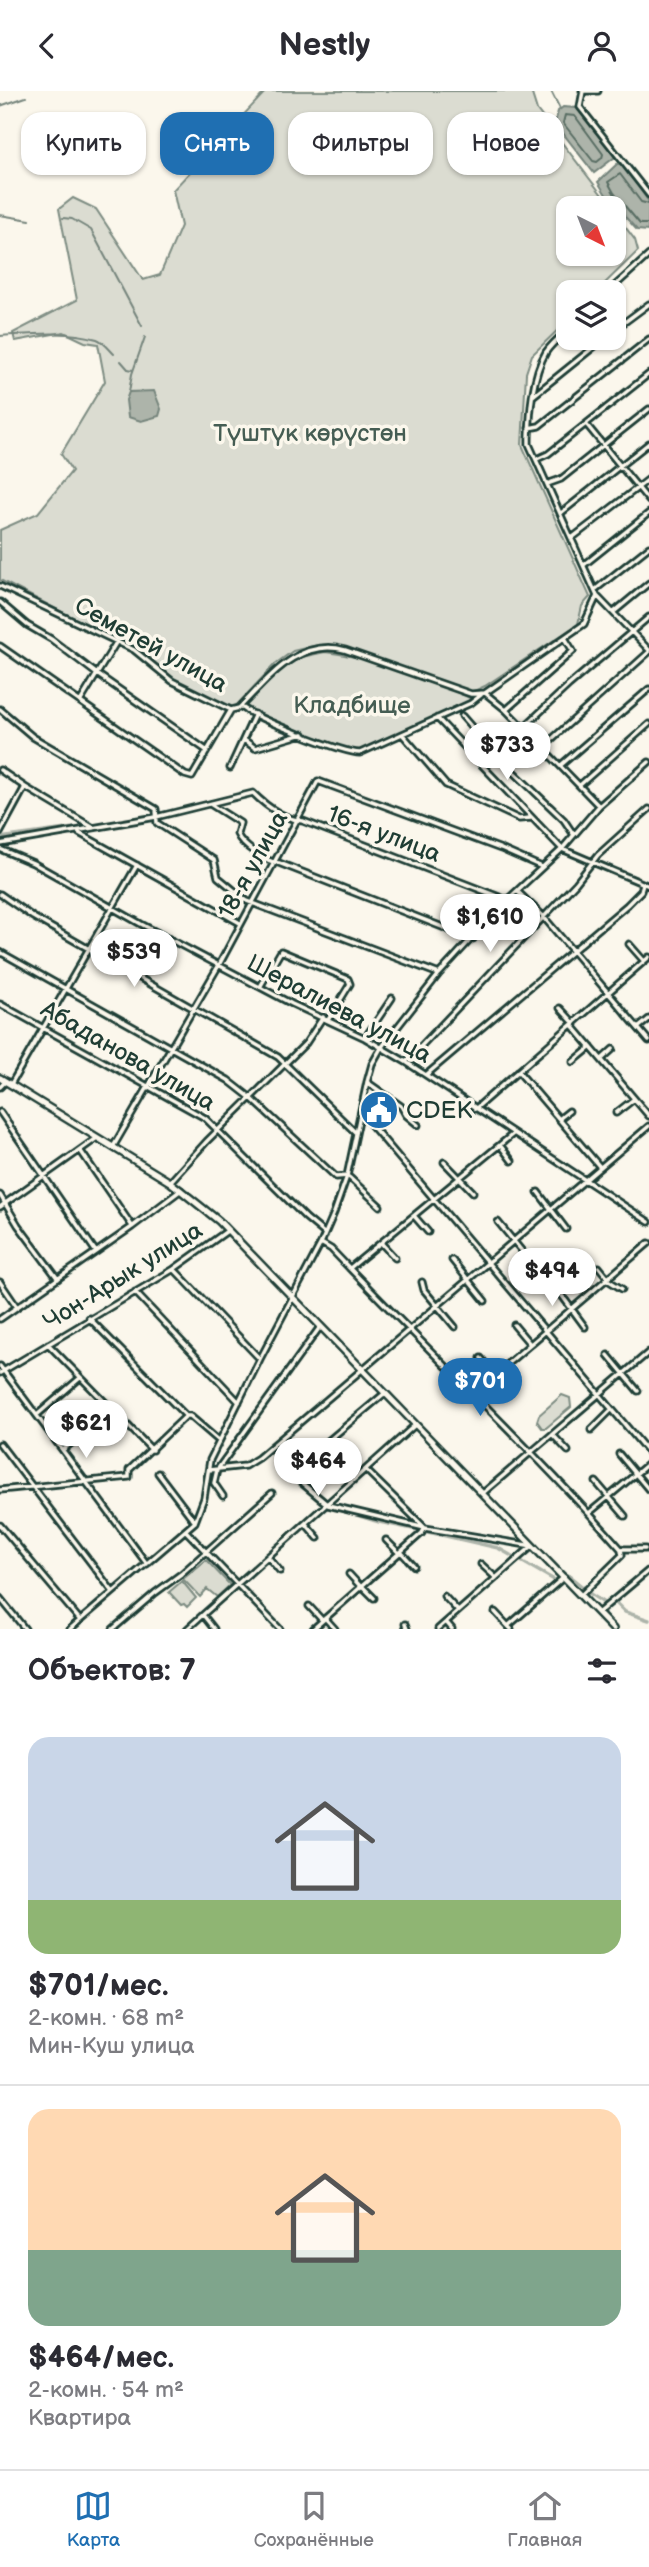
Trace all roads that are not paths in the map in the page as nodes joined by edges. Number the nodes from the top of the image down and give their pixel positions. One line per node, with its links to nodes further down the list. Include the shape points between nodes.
1 (582, 91): 2 (street); 3 (street, via 580,107)
2 (598, 91)
3 (649, 195)
4 (649, 256): 5 (street)
5 (622, 280)
6 (649, 304): 7 (street)
7 (626, 321)
8 (649, 339): 15 (street, via 539,426)
9 (556, 340): 12 (street, via 542,360)
10 (590, 350): 12 (street)
11 (649, 374): 14 (street)
12 (533, 396): 15 (street)
13 (649, 409): 17 (street)
14 (586, 423): 17 (street); 18 (street)
15 (529, 428): 18 (street, via 529,444)
16 (649, 443): 19 (street)
17 (602, 445): 19 (street); 21 (street, via 561,479)
18 (536, 459): 21 (street)
19 (620, 466): 22 (street); 24 (street)
20 (649, 479): 22 (street)
21 (547, 484): 24 (street)
22 (638, 487): 23 (street); 26 (street)
23 (649, 501)
24 (561, 513): 26 (street)
25 (649, 513): 28 (street)
26 (572, 538): 28 (street)
27 (649, 547): 31 (street)
28 (584, 565): 31 (street)
29 (649, 583): 34 (street)
30 (0, 586): 38 (street, Семетей улица)
31 (596, 589): 32 (street)
32 (597, 596): 34 (street); 37 (street, via 584,624)
33 (0, 602): 41 (street)
34 (614, 612): 36 (street)
35 (649, 617): 36 (street)
36 (631, 631): 40 (street); 53 (street)
37 (565, 638): 43 (street); 48 (street, via 573,651)
38 (117, 641): 41 (street); 47 (street, Семетей улица, via 172,681)
39 (0, 646): 44 (street)
40 (649, 651): 57 (street)
41 (97, 674): 44 (street); 58 (street)
42 (649, 689): 60 (street)
43 (483, 693): 47 (street, Семетей улица, via 471,694 328,647 290,659 239,708); 48 (street); 51 (street)
44 (80, 702): 58 (street, via 185,775 192,777)
45 (243, 708): 49 (street)
46 (0, 709): 68 (street, via 33,737 153,807)
47 (231, 710): 58 (street)
48 (506, 710): 53 (street)
49 (255, 714): 54 (street); 56 (street)
50 (462, 716): 74 (street)
51 (437, 718): 55 (street); 69 (street)
52 (649, 724): 63 (street)
53 (523, 728): 57 (street)
54 (303, 734): 55 (street, via 352,753); 56 (street, via 255,748)
55 (403, 735): 69 (street, via 446,785 519,819)
56 (244, 740): 61 (street)
57 (542, 747): 60 (street)
58 (206, 750)
59 (649, 762): 66 (street)
60 (561, 765): 63 (street)
61 (230, 768)
62 (0, 770): 64 (street)
63 (579, 785): 66 (street)
64 (25, 787): 71 (street); 73 (street)
65 (210, 804): 68 (street); 70 (street, 16-я улица, via 253,793); 77 (street, via 240,823 237,834 242,843)
66 (599, 806): 74 (street)
67 (649, 809): 78 (street)
68 (156, 817): 71 (street); 86 (street, via 157,823 214,860 218,877)
69 (532, 818): 76 (street)
70 (297, 821): 77 (street, 18-я улица); 80 (street, 18-я улица, via 318,781); 85 (street, 16-я улица)
71 (94, 828): 72 (street)
72 (78, 832): 75 (street); 79 (street)
73 (0, 834)
74 (574, 835): 76 (street)
75 (0, 847): 87 (street, Шералиева улица)
76 (562, 849): 78 (street); 80 (street)
77 (273, 862): 86 (street, 18-я улица); 90 (street)
78 (594, 862): 81 (street); 88 (street)
79 (137, 865): 87 (street); 89 (street)
80 (542, 867): 83 (street)
81 (643, 884): 82 (street); 93 (street, via 627,905)
82 (649, 886)
83 (517, 891): 85 (street); 88 (street)
84 (0, 894): 92 (street)
85 (507, 900): 90 (street)
86 (252, 902): 89 (street, 18-я улица); 98 (street)
87 (113, 908): 92 (street); 97 (street, Шералиева улица)
88 (543, 917): 93 (street); 119 (street)
89 (240, 923): 97 (street, 18-я улица)
90 (472, 939): 98 (street)
91 (629, 944): 96 (street)
92 (89, 949): 100 (street); 105 (street)
93 (573, 951): 101 (street); 123 (street)
94 (0, 952): 100 (street)
95 (649, 957): 96 (street)
96 (645, 961): 101 (street)
97 (219, 965): 99 (street, Шералиева улица); 105 (street, 18-я улица)
98 (439, 974): 116 (street)
99 (260, 988): 106 (street, Шералиева улица); 108 (street, via 281,951 348,979 350,984)
100 (65, 990): 110 (street); 114 (street)
101 (608, 993): 109 (street); 111 (street)
102 (392, 998): 112 (street)
103 (0, 1004): 110 (street, Абаданова улица)
104 (560, 1008): 109 (street)
105 (193, 1009): 114 (street, 18-я улица); 121 (street)
106 (323, 1017): 108 (street, Шералиева улица); 121 (street)
107 (649, 1019): 111 (street)
108 (328, 1020): 112 (street, Шералиева улица)
109 (573, 1024): 115 (street); 122 (street)
110 (43, 1028): 124 (street); 127 (street, Абаданова улица)
111 (638, 1028): 113 (street)
112 (366, 1038): 116 (street, Шералиева улица)
113 (649, 1041)
114 (172, 1047): 127 (street, 18-я улица); 128 (street)
115 (591, 1047): 118 (street); 120 (street)
116 (382, 1048): 119 (street, Шералиева улица); 125 (street)
117 (613, 1049): 118 (street)
118 (602, 1059): 129 (street)
119 (406, 1062): 123 (street, Шералиева улица)
120 (573, 1062)
121 (285, 1065): 128 (street); 140 (street)
122 (518, 1072): 130 (street); 136 (street)
123 (426, 1075): 130 (street, Шералиева улица)
124 (5, 1081): 126 (street); 142 (main road)
125 (366, 1082): 134 (street); 137 (street, via 401,1106)
126 (0, 1087)
127 (149, 1087): 139 (street, Абаданова улица); 144 (street, 18-я улица)
128 (251, 1098): 139 (street); 150 (street, via 336,1177)
129 (635, 1099): 133 (street); 135 (street)
130 (475, 1109): 141 (street, Шералиева улица)
131 (569, 1111): 136 (street)
132 (0, 1112): 149 (street)
133 (617, 1113)
134 (360, 1115): 140 (street); 158 (street)
135 (649, 1116)
136 (558, 1119): 148 (street)
137 (418, 1125)
138 (649, 1126): 148 (street)
139 (219, 1130): 153 (street); 170 (street, Абаданова улица)
140 (356, 1133): 150 (street)
141 (513, 1134): 143 (street); 152 (street, Шералиева улица)
142 (97, 1138): 144 (main road); 145 (street)
143 (500, 1145): 146 (street); 151 (street)
144 (113, 1147): 153 (main road)
145 (79, 1150): 149 (street); 166 (street)
146 (512, 1161)
147 (444, 1162): 151 (street)
148 (600, 1167): 152 (street)
149 (43, 1176): 159 (street); 175 (street)
150 (346, 1176): 160 (street); 170 (street)
151 (460, 1178): 155 (street); 158 (street)
152 (587, 1181): 162 (street); 165 (street, Шералиева улица)
153 (170, 1182): 154 (main road)
154 (181, 1190): 166 (street); 168 (main road)
155 (473, 1192)
156 (538, 1192): 162 (street)
157 (0, 1195): 159 (street)
158 (435, 1199): 163 (street); 178 (street)
159 (6, 1203): 161 (street); 184 (street)
160 (380, 1206)
161 (0, 1207)
162 (551, 1210): 167 (street); 171 (street)
163 (415, 1217): 169 (street); 173 (street)
164 (498, 1222): 171 (street)
165 (649, 1222)
166 (132, 1227): 175 (street)
167 (566, 1229)
168 (229, 1230): 182 (street, Чон-Арык улица); 191 (main road)
169 (428, 1232)
170 (325, 1233): 172 (street)
171 (513, 1241): 178 (street); 179 (street)
172 (321, 1243): 181 (street); 191 (street)
173 (382, 1244): 176 (street); 181 (street)
174 (648, 1244): 183 (street)
175 (96, 1252): 184 (street)
176 (395, 1258)
177 (452, 1260): 185 (street)
178 (488, 1261): 185 (street); 203 (street)
179 (531, 1262)
180 (599, 1267): 183 (street)
181 (350, 1268): 202 (street)
182 (174, 1269): 190 (street, Чон-Арык улица); 209 (street)
183 (606, 1278): 189 (street); 195 (street)
184 (58, 1279): 194 (street)
185 (467, 1279): 192 (street); 193 (street)
186 (556, 1280): 195 (street)
187 (0, 1282): 194 (street)
188 (422, 1282): 193 (street)
189 (622, 1289)
190 (135, 1292): 196 (street, Чон-Арык улица); 219 (street)
191 (292, 1296): 199 (main road); 209 (street)
192 (485, 1301)
193 (436, 1305): 200 (street); 202 (street)
194 (18, 1307): 197 (street)
195 (570, 1308): 201 (street); 203 (street)
196 (89, 1318): 204 (street, Чон-Арык улица); 223 (street)
197 (0, 1319)
198 (514, 1325): 205 (street)
199 (321, 1326): 210 (main road); 237 (street)
200 (455, 1327)
201 (585, 1327)
202 (409, 1329): 210 (street); 217 (street)
203 (547, 1330): 205 (street); 218 (street)
204 (48, 1344): 211 (street, Чон-Арык улица); 214 (street)
205 (530, 1344): 213 (street)
206 (649, 1352): 212 (street)
207 (608, 1355): 212 (street)
208 (481, 1358): 213 (street)
209 (260, 1359): 219 (street)
210 (362, 1369): 216 (main road); 237 (street, via 258,1458 245,1466)
211 (1, 1370): 222 (street)
212 (624, 1373): 215 (street); 218 (street)
213 (494, 1374): 217 (street)
214 (80, 1378): 220 (street); 222 (street)
215 (638, 1391)
216 (385, 1393): 224 (main road); 250 (street, via 290,1473)
217 (472, 1393): 232 (street)
218 (601, 1394): 221 (street); 226 (street)
219 (239, 1402): 227 (street)
220 (113, 1409): 229 (street); 230 (street)
221 (612, 1409): 225 (street); 233 (street)
222 (37, 1416): 229 (street)
223 (186, 1416): 227 (street); 230 (street)
224 (416, 1425): 238 (street); 247 (main road)
225 (591, 1430)
226 (553, 1434): 231 (street); 232 (street)
227 (219, 1442): 236 (street)
228 (0, 1444): 243 (street)
229 (63, 1450): 241 (street)
230 (152, 1450): 241 (street, via 130,1470 129,1477)
231 (568, 1451)
232 (531, 1453): 247 (street); 251 (street)
233 (649, 1453)
234 (619, 1454): 240 (street)
235 (649, 1463): 240 (street)
236 (208, 1470): 237 (street); 253 (street)
237 (217, 1470): 248 (street, via 214,1482)
238 (366, 1470): 250 (street); 256 (street)
239 (158, 1473): 253 (street)
240 (637, 1474): 245 (street); 249 (street)
241 (85, 1482): 243 (street); 266 (street)
242 (596, 1482): 249 (street)
243 (32, 1487): 244 (street); 276 (street)
244 (0, 1490)
245 (649, 1490)
246 (272, 1493): 263 (street)
247 (483, 1493): 260 (main road)
248 (223, 1496)
249 (608, 1497): 251 (street); 252 (street)
250 (328, 1504): 254 (street); 256 (street)
251 (589, 1513): 261 (street)
252 (625, 1516)
253 (195, 1522): 257 (street)
254 (306, 1524): 258 (street); 265 (street)
255 (0, 1525): 287 (street)
256 (425, 1528): 260 (street); 264 (street)
257 (186, 1531): 263 (street); 266 (street)
258 (318, 1538)
259 (386, 1540): 264 (street)
260 (533, 1546): 272 (main road); 273 (street)
261 (621, 1549): 262 (street); 277 (street, via 622,1555)
262 (645, 1549)
263 (205, 1552): 274 (street); 292 (street)
264 (400, 1553): 268 (street); 275 (street)
265 (268, 1557): 270 (street); 274 (street)
266 (147, 1563): 276 (street)
267 (481, 1564): 273 (street)
268 (414, 1566)
269 (649, 1570): 284 (street)
270 (280, 1571)
271 (349, 1574): 275 (street)
272 (565, 1576): 277 (main road); 289 (street)
273 (495, 1579): 282 (street)
274 (237, 1585): 285 (street); 295 (street)
275 (362, 1586): 280 (street); 286 (street)
276 (113, 1592): 287 (street)
277 (582, 1594): 284 (main road)
278 (444, 1596): 282 (street)
279 (0, 1598): 290 (street)
280 (374, 1598)
281 (309, 1606): 286 (street)
282 (458, 1611): 288 (street)
283 (495, 1612): 289 (street)
284 (599, 1612): 300 (main road)
285 (203, 1615): 293 (street); 294 (street)
286 (324, 1619): 296 (street); 297 (street)
287 (80, 1620): 291 (street)
288 (446, 1622): 298 (street); 299 (street)
289 (509, 1627)
290 (25, 1629)
291 (70, 1629)
292 (113, 1629)
293 (187, 1629)
294 (214, 1629)
295 (281, 1629)
296 (313, 1629)
297 (335, 1629)
298 (438, 1629)
299 (452, 1629)
300 (613, 1629)

